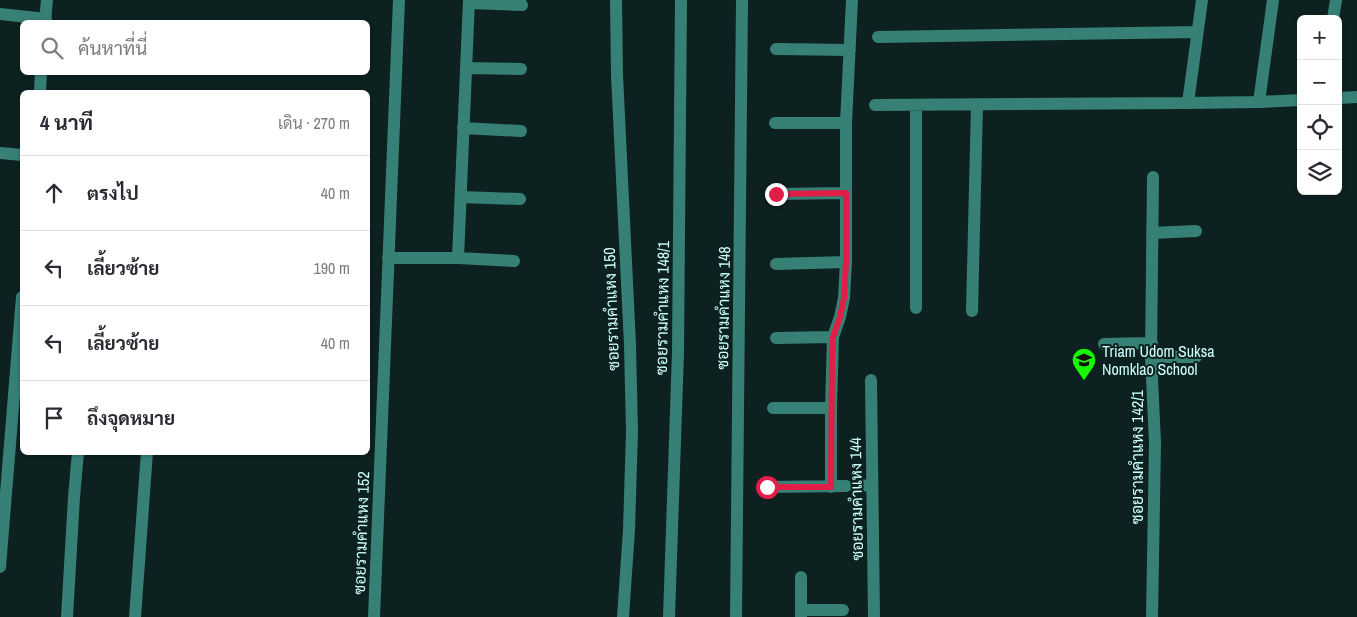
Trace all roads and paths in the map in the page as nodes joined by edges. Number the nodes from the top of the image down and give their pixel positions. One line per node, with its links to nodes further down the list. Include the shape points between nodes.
1 (47, 0): 15 (street)
2 (399, 0): 45 (street, ซอยรามคำแหง 152)
3 (616, 0): 74 (street, ซอยรามคำแหง 150, via 632,431)
4 (681, 0): 75 (street, ซอยรามคำแหง 148/1, via 678,352)
5 (742, 0): 76 (street, ซอยรามคำแหง 148)
6 (852, 0): 19 (street)
7 (1202, 0): 16 (street)
8 (1274, 0): 27 (street)
9 (1336, 0): 13 (street)
10 (469, 1): 11 (street); 20 (street)
11 (522, 5)
12 (0, 14): 14 (street)
13 (1334, 15)
14 (39, 20)
15 (46, 20)
16 (1197, 32): 17 (street); 28 (street)
17 (878, 37)
18 (776, 48): 19 (street)
19 (850, 50): 33 (street)
20 (466, 68): 21 (street); 34 (street)
21 (521, 69)
22 (41, 75): 23 (street)
23 (40, 90)
24 (1357, 97): 25 (street)
25 (1342, 98)
26 (1297, 100): 27 (street)
27 (1259, 102): 28 (street)
28 (1188, 103): 29 (street)
29 (977, 104): 31 (street); 51 (street)
30 (875, 105): 31 (street)
31 (916, 105): 50 (street)
32 (775, 123): 33 (street)
33 (846, 123): 39 (street)
34 (463, 128): 35 (street); 41 (street)
35 (521, 131)
36 (0, 153): 37 (street)
37 (20, 155)
38 (1153, 177): 44 (street, ซอยรามคำแหง 142/1)
39 (846, 193): 40 (street); 48 (street)
40 (776, 194)
41 (461, 197): 42 (street); 46 (street)
42 (520, 199)
43 (1196, 231): 44 (street)
44 (1152, 232): 55 (street, ซอยรามคำแหง 142/1)
45 (388, 258): 46 (street); 73 (street, ซอยรามคำแหง 152)
46 (458, 258): 47 (street)
47 (514, 261)
48 (846, 262): 49 (street); 53 (street, via 844,298)
49 (776, 264)
50 (916, 308)
51 (972, 311)
52 (20, 321): 67 (street)
53 (833, 337): 54 (street); 61 (street)
54 (776, 338)
55 (1152, 343): 56 (street); 57 (street, ซอยรามคำแหง 142/1)
56 (1104, 344)
57 (1151, 357): 58 (street); 78 (street, ซอยรามคำแหง 142/1, via 1155,443)
58 (1196, 357)
59 (870, 380): 64 (street, ซอยรามคำแหง 144)
60 (773, 408): 61 (street)
61 (831, 408): 66 (street)
62 (78, 455): 71 (street)
63 (147, 455): 72 (street)
64 (872, 485): 66 (street); 77 (street, ซอยรามคำแหง 144)
65 (767, 487): 66 (street)
66 (831, 487)
67 (0, 566)
68 (801, 577): 70 (street)
69 (843, 610): 70 (street)
70 (801, 614)
71 (67, 617)
72 (135, 617)
73 (374, 617)
74 (623, 617)
75 (669, 617)
76 (736, 617)
77 (874, 617)
78 (1152, 617)

